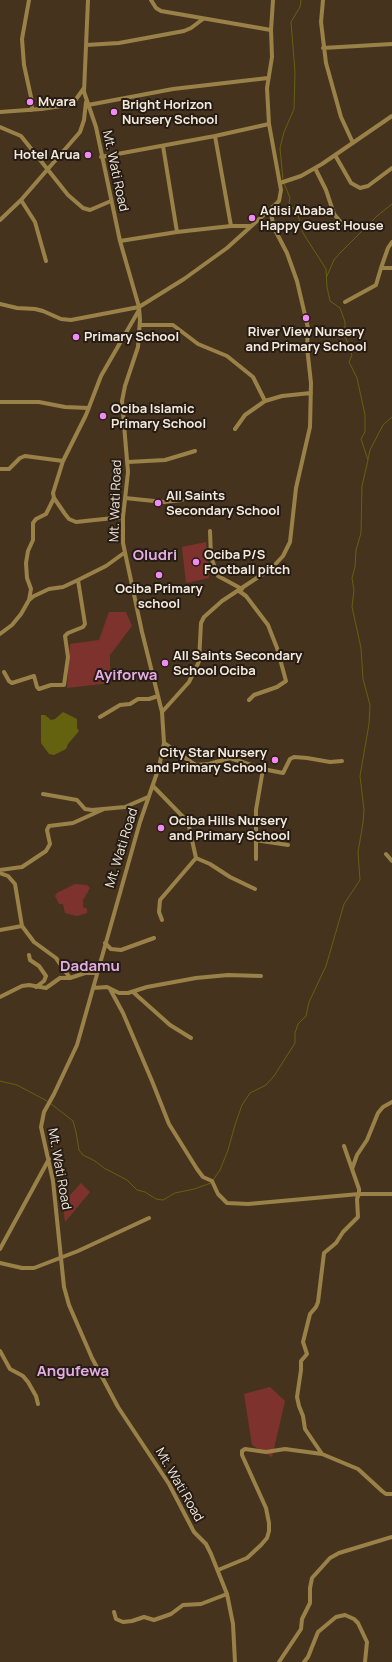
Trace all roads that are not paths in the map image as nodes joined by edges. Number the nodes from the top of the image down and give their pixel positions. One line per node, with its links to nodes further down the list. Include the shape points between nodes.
1 (29, 0): 14 (street, via 22,44)
2 (88, 0): 9 (street, Mt. Wati Road)
3 (151, 0): 6 (street, via 161,11)
4 (273, 0): 7 (street)
5 (323, 0): 10 (street)
6 (203, 19): 7 (street); 9 (street, via 184,30 119,43)
7 (271, 30): 11 (street, via 272,57)
8 (392, 44): 10 (street)
9 (86, 45): 12 (street, Mt. Wati Road)
10 (324, 48): 20 (street, via 341,117)
11 (268, 78): 13 (street, via 173,89); 17 (street)
12 (84, 88): 13 (street, Mt. Wati Road); 14 (street, via 69,105)
13 (87, 103): 23 (street, Mt. Wati Road, via 96,127); 26 (street, via 83,128)
14 (32, 110): 15 (street)
15 (0, 112)
16 (392, 116): 20 (street)
17 (269, 124): 19 (street); 27 (street)
18 (0, 127): 26 (street, via 21,136)
19 (215, 136): 21 (street); 33 (street)
20 (353, 143): 22 (street)
21 (163, 146): 23 (street); 35 (street)
22 (335, 155): 24 (street); 25 (street, via 351,183 360,188 368,186)
23 (102, 157): 29 (street, Mt. Wati Road)
24 (315, 168): 27 (street); 32 (street, via 334,214)
25 (392, 168)
26 (48, 169): 28 (street); 29 (street, via 72,200 83,208 90,210)
27 (280, 183): 30 (street, via 279,201)
28 (21, 200): 31 (street); 38 (street, via 35,222)
29 (111, 202): 36 (street, Mt. Wati Road)
30 (270, 209): 34 (street); 45 (street, via 275,231 288,253 294,271 308,328)
31 (0, 220)
32 (343, 225)
33 (231, 226): 34 (street); 35 (street)
34 (250, 226): 43 (street, via 234,242 188,276)
35 (177, 232): 36 (street)
36 (120, 241): 43 (street, Mt. Wati Road)
37 (392, 242): 39 (street)
38 (46, 261)
39 (381, 268): 40 (street); 41 (street, via 376,285)
40 (392, 268)
41 (345, 302)
42 (0, 304): 43 (street, via 34,309 71,320)
43 (139, 308): 44 (street, Mt. Wati Road); 48 (street, via 101,376)
44 (141, 325): 46 (street, via 173,325 198,344 227,356 254,377); 52 (street, Mt. Wati Road, via 136,354 122,401)
45 (311, 393): 46 (street, via 282,396); 61 (street, via 310,427 296,488 289,546 272,568)
46 (265, 401): 49 (street, via 245,415)
47 (0, 402): 48 (street, via 39,402)
48 (88, 408): 51 (street)
49 (235, 429)
50 (194, 451): 52 (street, via 165,460)
51 (63, 461): 53 (street, via 25,456 9,469); 54 (street, via 54,488)
52 (128, 462): 55 (street, Mt. Wati Road)
53 (0, 470)
54 (54, 498): 57 (street, via 69,519 76,522); 62 (street, via 46,514 33,523 33,540 26,563 31,589)
55 (125, 498): 56 (street, via 164,502); 57 (street, Mt. Wati Road)
56 (182, 500)
57 (122, 517): 59 (street, Mt. Wati Road)
58 (210, 531): 61 (street, via 211,557 218,576)
59 (124, 553): 60 (street, via 106,566); 65 (street, Mt. Wati Road)
60 (78, 580): 62 (street, via 49,589); 64 (street, via 85,624 65,636 68,657 64,685 51,685 39,690 34,676 12,683)
61 (240, 590): 66 (street, via 268,625 286,681 254,695); 67 (street, via 216,605 204,617 201,623 197,666 189,682)
62 (29, 600): 63 (street, via 15,622)
63 (0, 634)
64 (4, 672)
65 (158, 696): 67 (street, Mt. Wati Road); 68 (street, via 120,705)
66 (249, 700)
67 (162, 712): 69 (street, Mt. Wati Road)
68 (100, 717)
69 (164, 743): 71 (street, via 196,764 208,764 230,758); 72 (street, Mt. Wati Road)
70 (342, 761): 71 (street, via 324,762 296,757 290,759 283,773)
71 (263, 769): 76 (street, via 256,810)
72 (153, 786): 74 (street, Mt. Wati Road); 79 (street, via 188,822)
73 (43, 794): 75 (street, via 77,800 87,810)
74 (148, 797): 75 (street, via 133,805); 89 (street, Mt. Wati Road)
75 (104, 809): 82 (street, via 73,823 49,826 47,830 50,844 46,851 22,867)
76 (255, 840): 77 (street); 80 (street)
77 (288, 845)
78 (386, 854): 81 (street)
79 (196, 858): 84 (street); 85 (street, via 160,900 159,912)
80 (256, 859)
81 (392, 861)
82 (0, 870)
83 (0, 873): 86 (street, via 8,876 15,884)
84 (255, 889)
85 (162, 920)
86 (22, 926): 87 (street); 93 (street, via 34,942 57,960)
87 (0, 930)
88 (154, 938): 89 (street, via 121,950 111,949)
89 (105, 943): 91 (street, Mt. Wati Road)
90 (29, 955): 94 (street, via 30,960 39,966 46,976)
91 (97, 973): 93 (street); 95 (street, Mt. Wati Road)
92 (261, 976): 97 (street, via 228,975 196,978)
93 (70, 978): 94 (street, via 58,979 46,988)
94 (36, 987): 98 (street, via 22,986)
95 (93, 988): 96 (street); 102 (street, Mt. Wati Road, via 72,1057 41,1120)
96 (110, 989): 97 (street, via 119,993); 104 (street, via 151,1077 169,1124 197,1169 212,1181 218,1194 227,1203 248,1204)
97 (133, 992): 99 (street, via 170,1025)
98 (0, 997)
99 (191, 1038)
100 (392, 1102): 103 (street, via 378,1112)
101 (344, 1146): 103 (street)
102 (49, 1159): 107 (street); 108 (street, Mt. Wati Road)
103 (352, 1170): 104 (street)
104 (359, 1194): 105 (street); 112 (street, via 358,1217 324,1253 318,1302 310,1314 303,1342 307,1354 300,1362 297,1401 305,1430)
105 (392, 1194)
106 (149, 1218): 108 (street)
107 (0, 1249)
108 (62, 1257): 109 (street, via 34,1268); 115 (street, Mt. Wati Road, via 64,1287 69,1305 98,1370 118,1407 169,1484 194,1532 206,1544)
109 (0, 1263)
110 (0, 1351): 111 (street, via 10,1369 28,1382)
111 (38, 1404)
112 (322, 1454): 113 (street, via 358,1469 386,1494); 115 (street, via 285,1449 266,1452 243,1449 245,1465 266,1508 269,1530 261,1545 247,1558)
113 (392, 1494)
114 (392, 1537): 119 (street, via 339,1553 312,1578 310,1603 302,1619 302,1629)
115 (218, 1570): 116 (street, Mt. Wati Road)
116 (227, 1594): 117 (street, via 201,1604 183,1605 171,1614 154,1620 144,1618 123,1622 116,1619); 118 (street, Mt. Wati Road)
117 (114, 1612)
118 (235, 1662)
119 (279, 1662)
120 (304, 1662): 121 (street, via 318,1632 336,1617 345,1614 358,1622 366,1642)
121 (365, 1662)

